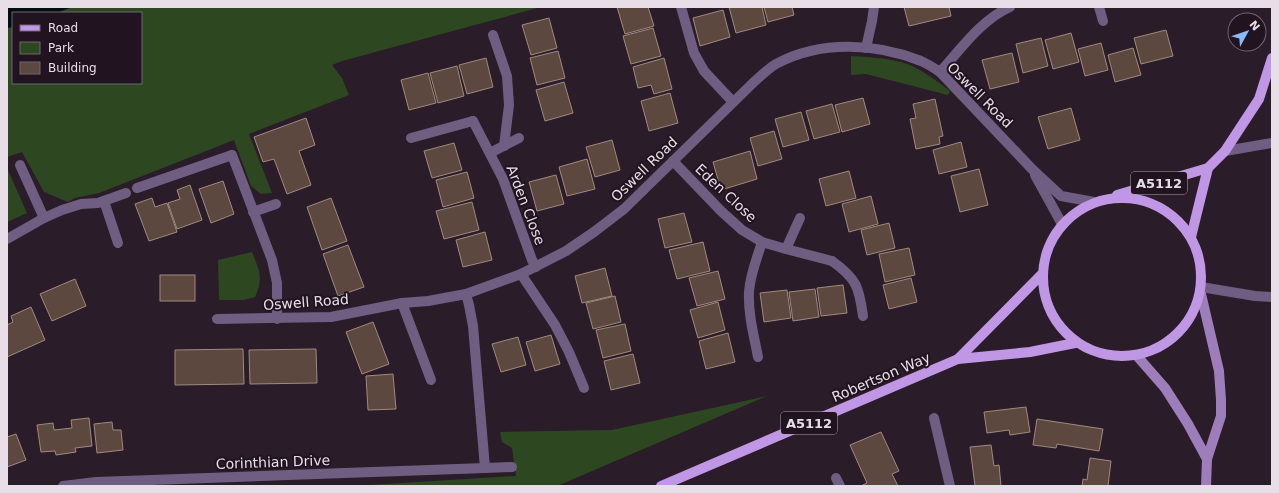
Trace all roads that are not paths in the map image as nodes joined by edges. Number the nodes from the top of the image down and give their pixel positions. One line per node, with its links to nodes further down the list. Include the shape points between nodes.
1 (681, 7): 10 (street, via 694,53 704,71)
2 (874, 7): 7 (street)
3 (1010, 7): 9 (street, via 999,12 982,26)
4 (1099, 7): 5 (street)
5 (1103, 21)
6 (493, 35): 14 (street, via 507,76 509,105)
7 (866, 48): 9 (street, Oswell Road, via 903,55); 10 (street, Oswell Road, via 838,47 801,53 776,64)
8 (1272, 58): 15 (main road, A5112, via 1259,99)
9 (940, 72): 20 (street, Oswell Road)
10 (733, 102): 17 (street, Oswell Road)
11 (410, 138): 16 (street, Arden Close, via 473,121)
12 (519, 138): 14 (street, Arden Close)
13 (1272, 143): 15 (street)
14 (504, 146): 16 (street, Arden Close)
15 (1225, 151): 19 (main road, A5112)
16 (490, 153): 36 (street, Arden Close, via 503,179)
17 (673, 161): 33 (street, Eden Close, via 726,216); 36 (street, Oswell Road, via 624,210 566,251)
18 (20, 165): 28 (street)
19 (1208, 168): 23 (main road, A5112); 31 (main road, A5112)
20 (1032, 169): 25 (street, Oswell Road, via 1061,196); 30 (street, Oswell Road)
21 (137, 188): 27 (street, via 232,155)
22 (126, 193): 24 (street)
23 (1109, 198): 25 (main road); 31 (main road, via 1141,199 1170,213)
24 (104, 201): 28 (street, via 81,204); 34 (street)
25 (1094, 202): 30 (main road, via 1076,211)
26 (276, 204): 27 (street)
27 (253, 212): 45 (street, via 276,277)
28 (44, 218): 32 (street)
29 (800, 218): 35 (street)
30 (1062, 224): 38 (main road, via 1048,247)
31 (1191, 237): 39 (main road, via 1199,255)
32 (7, 239)
33 (762, 242): 35 (street, Eden Close); 48 (street, via 752,272 749,293)
34 (118, 243)
35 (786, 249): 43 (street, Eden Close, via 832,261 846,271 860,294)
36 (536, 267): 37 (street, Oswell Road)
37 (521, 274): 40 (street, Oswell Road); 51 (street, via 555,325)
38 (1042, 274): 46 (main road, via 1047,305); 49 (main road, Robertson Way / A5112)
39 (1201, 290): 41 (street); 47 (main road, via 1192,316 1178,335 1159,348); 53 (street, via 1219,370 1221,400 1221,416)
40 (466, 294): 42 (street, Oswell Road); 55 (street, via 473,326)
41 (1272, 297)
42 (402, 303): 45 (street, Oswell Road, via 331,317); 50 (street)
43 (863, 316)
44 (217, 319): 45 (street, Oswell Road)
45 (277, 319)
46 (1075, 343): 47 (main road, via 1110,356); 49 (main road, Robertson Way / A5112, via 1030,352)
47 (1136, 356): 53 (street, via 1165,388)
48 (758, 357)
49 (958, 359): 57 (main road, Robertson Way / A5112)
50 (431, 380)
51 (584, 388)
52 (934, 418): 58 (street)
53 (1207, 459): 59 (street)
54 (512, 467): 55 (street, Corinthian Drive)
55 (485, 468): 56 (street, Corinthian Drive, via 96,482)
56 (63, 486)
57 (661, 486)
58 (950, 486)
59 (1206, 486)

